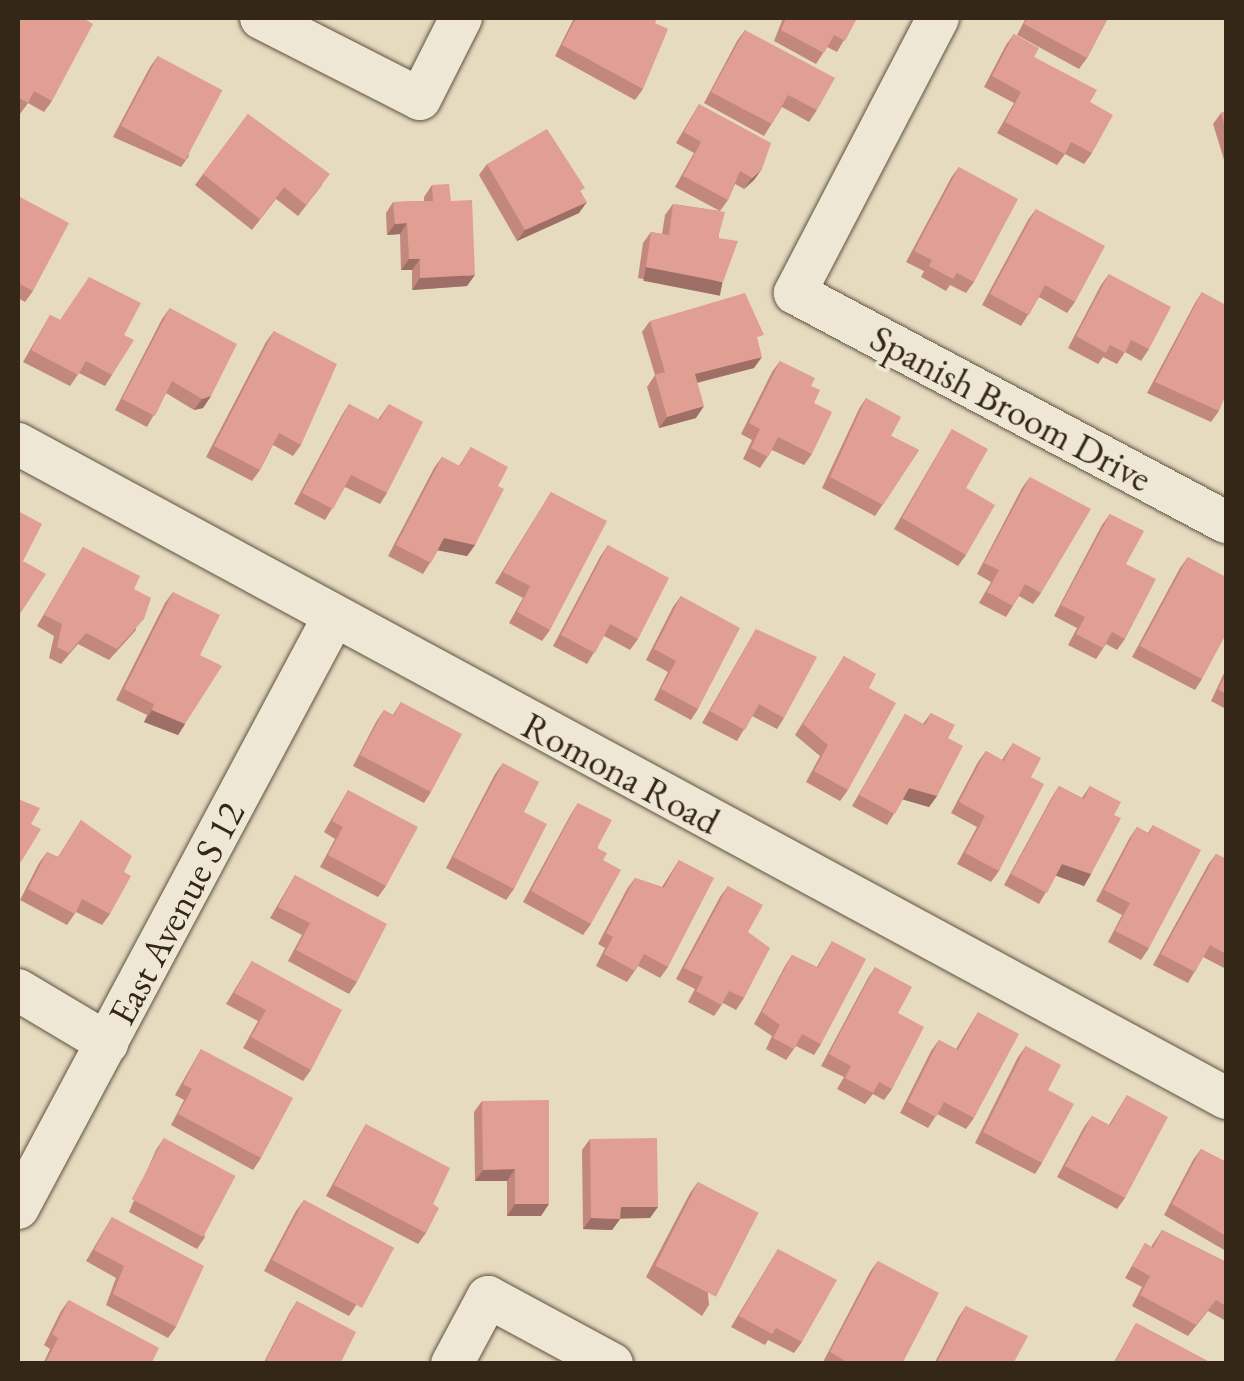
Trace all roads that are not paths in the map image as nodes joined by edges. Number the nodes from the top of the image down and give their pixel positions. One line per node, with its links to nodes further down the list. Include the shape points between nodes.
1 (261, 18): 2 (street, via 420,99)
2 (461, 18)
3 (938, 18): 5 (street, Spanish Broom Drive, via 795,293)
4 (18, 444): 6 (street, Romona Road)
5 (1226, 522)
6 (332, 618): 8 (street, East Avenue S 12); 9 (street, Romona Road)
7 (18, 990): 8 (street)
8 (106, 1043): 10 (street, East Avenue S 12)
9 (1226, 1098)
10 (18, 1208)
11 (452, 1364): 12 (street, via 488,1297)
12 (612, 1364)

